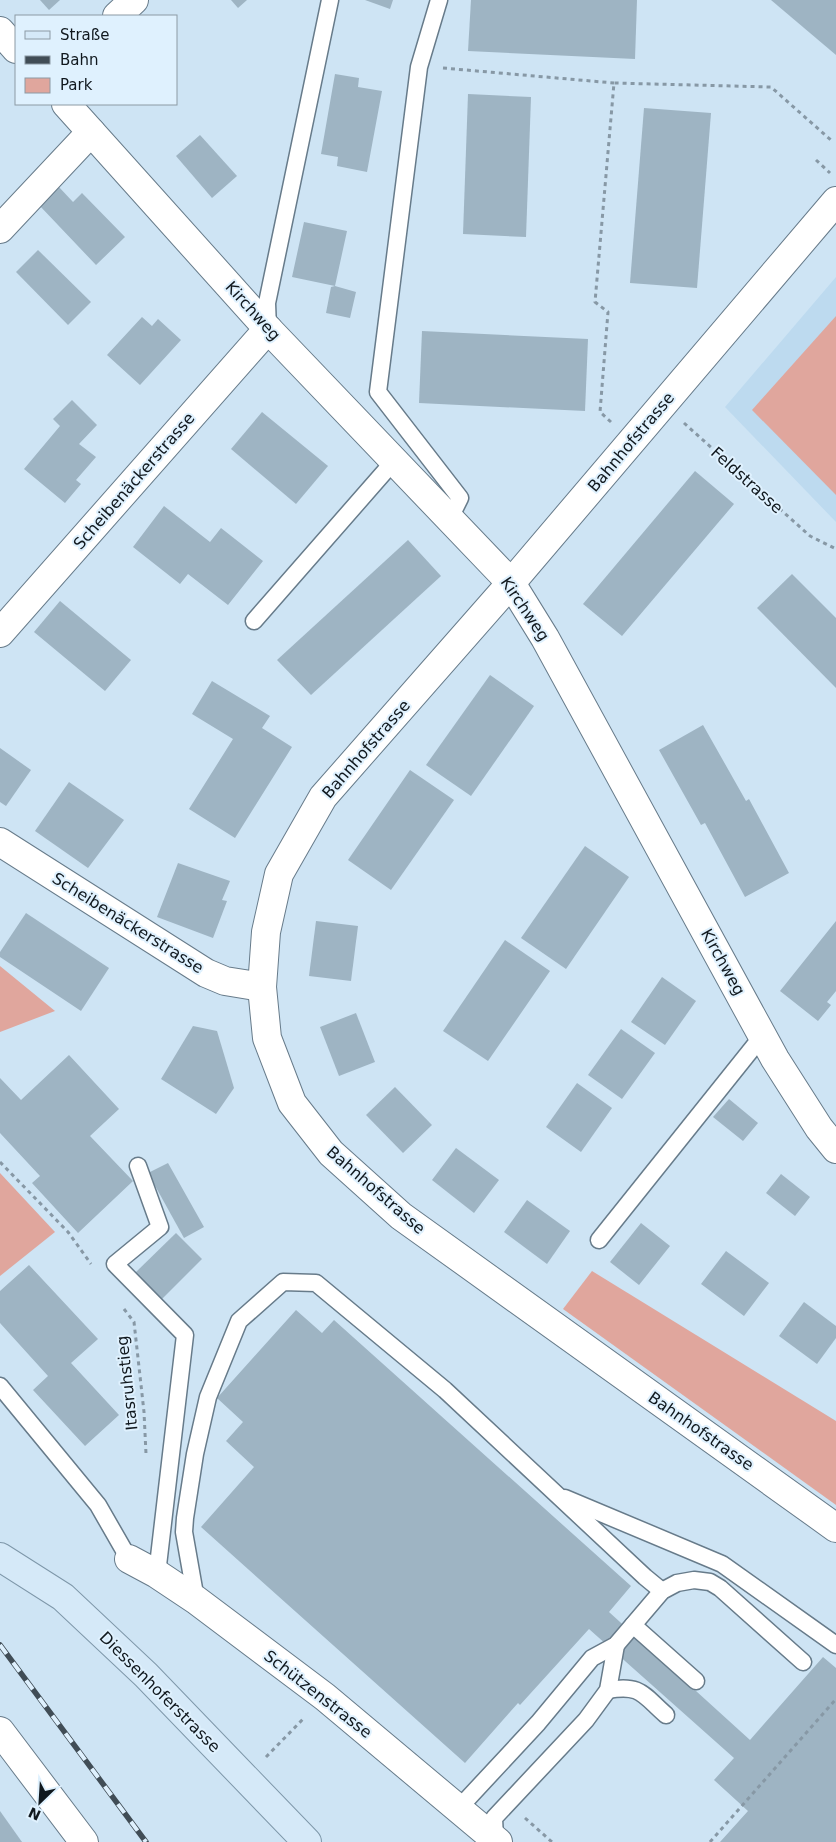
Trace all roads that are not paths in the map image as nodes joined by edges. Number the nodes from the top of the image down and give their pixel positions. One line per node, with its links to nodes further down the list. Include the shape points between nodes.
1 (134, 0): 4 (street)
2 (330, 0): 11 (lane, via 267,303)
3 (439, 0): 13 (lane, via 419,67 378,392 460,498)
4 (118, 15)
5 (0, 31): 6 (street)
6 (15, 48)
7 (67, 105): 8 (street, Kirchweg)
8 (90, 132): 10 (street); 11 (street, Kirchweg)
9 (836, 201): 14 (street, Bahnhofstrasse)
10 (0, 229)
11 (268, 329): 12 (street, Kirchweg); 16 (street, Scheibenäckerstrasse)
12 (394, 461): 13 (street, Kirchweg); 15 (lane)
13 (450, 520): 14 (street, Kirchweg)
14 (511, 583): 18 (street, Bahnhofstrasse, via 323,797 280,874 266,932); 19 (street, Kirchweg, via 545,638)
15 (254, 621)
16 (0, 633)
17 (0, 842): 18 (street, Scheibenäckerstrasse, via 206,973 225,981)
18 (262, 987): 26 (street, Bahnhofstrasse, via 268,1038 292,1103 331,1153 401,1216)
19 (763, 1035): 20 (street, Kirchweg, via 775,1059); 23 (lane)
20 (827, 1120): 21 (street, Kirchweg)
21 (836, 1149)
22 (138, 1166): 29 (lane, via 160,1227 115,1264 185,1335)
23 (599, 1240)
24 (0, 1386): 28 (lane, via 98,1504)
25 (556, 1495): 30 (lane); 31 (lane, via 445,1390 316,1283 283,1282 239,1321 208,1397 195,1454 184,1532); 34 (lane, via 722,1564)
26 (836, 1528)
27 (0, 1557): 43 (main road, Diessenhoferstrasse, via 63,1597 146,1675)
28 (129, 1559): 29 (street, Schützenstrasse)
29 (157, 1574): 31 (street, Schützenstrasse)
30 (662, 1591): 32 (lane); 35 (lane, via 676,1583 710,1582)
31 (196, 1600): 40 (street, Schützenstrasse, via 325,1697)
32 (633, 1625): 33 (lane); 36 (lane)
33 (616, 1645): 37 (lane); 40 (lane, via 592,1658 538,1723)
34 (836, 1645)
35 (803, 1662)
36 (696, 1681)
37 (608, 1690): 38 (lane, via 626,1687 639,1691); 41 (lane, via 586,1720 494,1818)
38 (666, 1716)
39 (0, 1730): 42 (street)
40 (459, 1808): 41 (street, Schützenstrasse)
41 (497, 1840)
42 (84, 1842)
43 (307, 1842)

